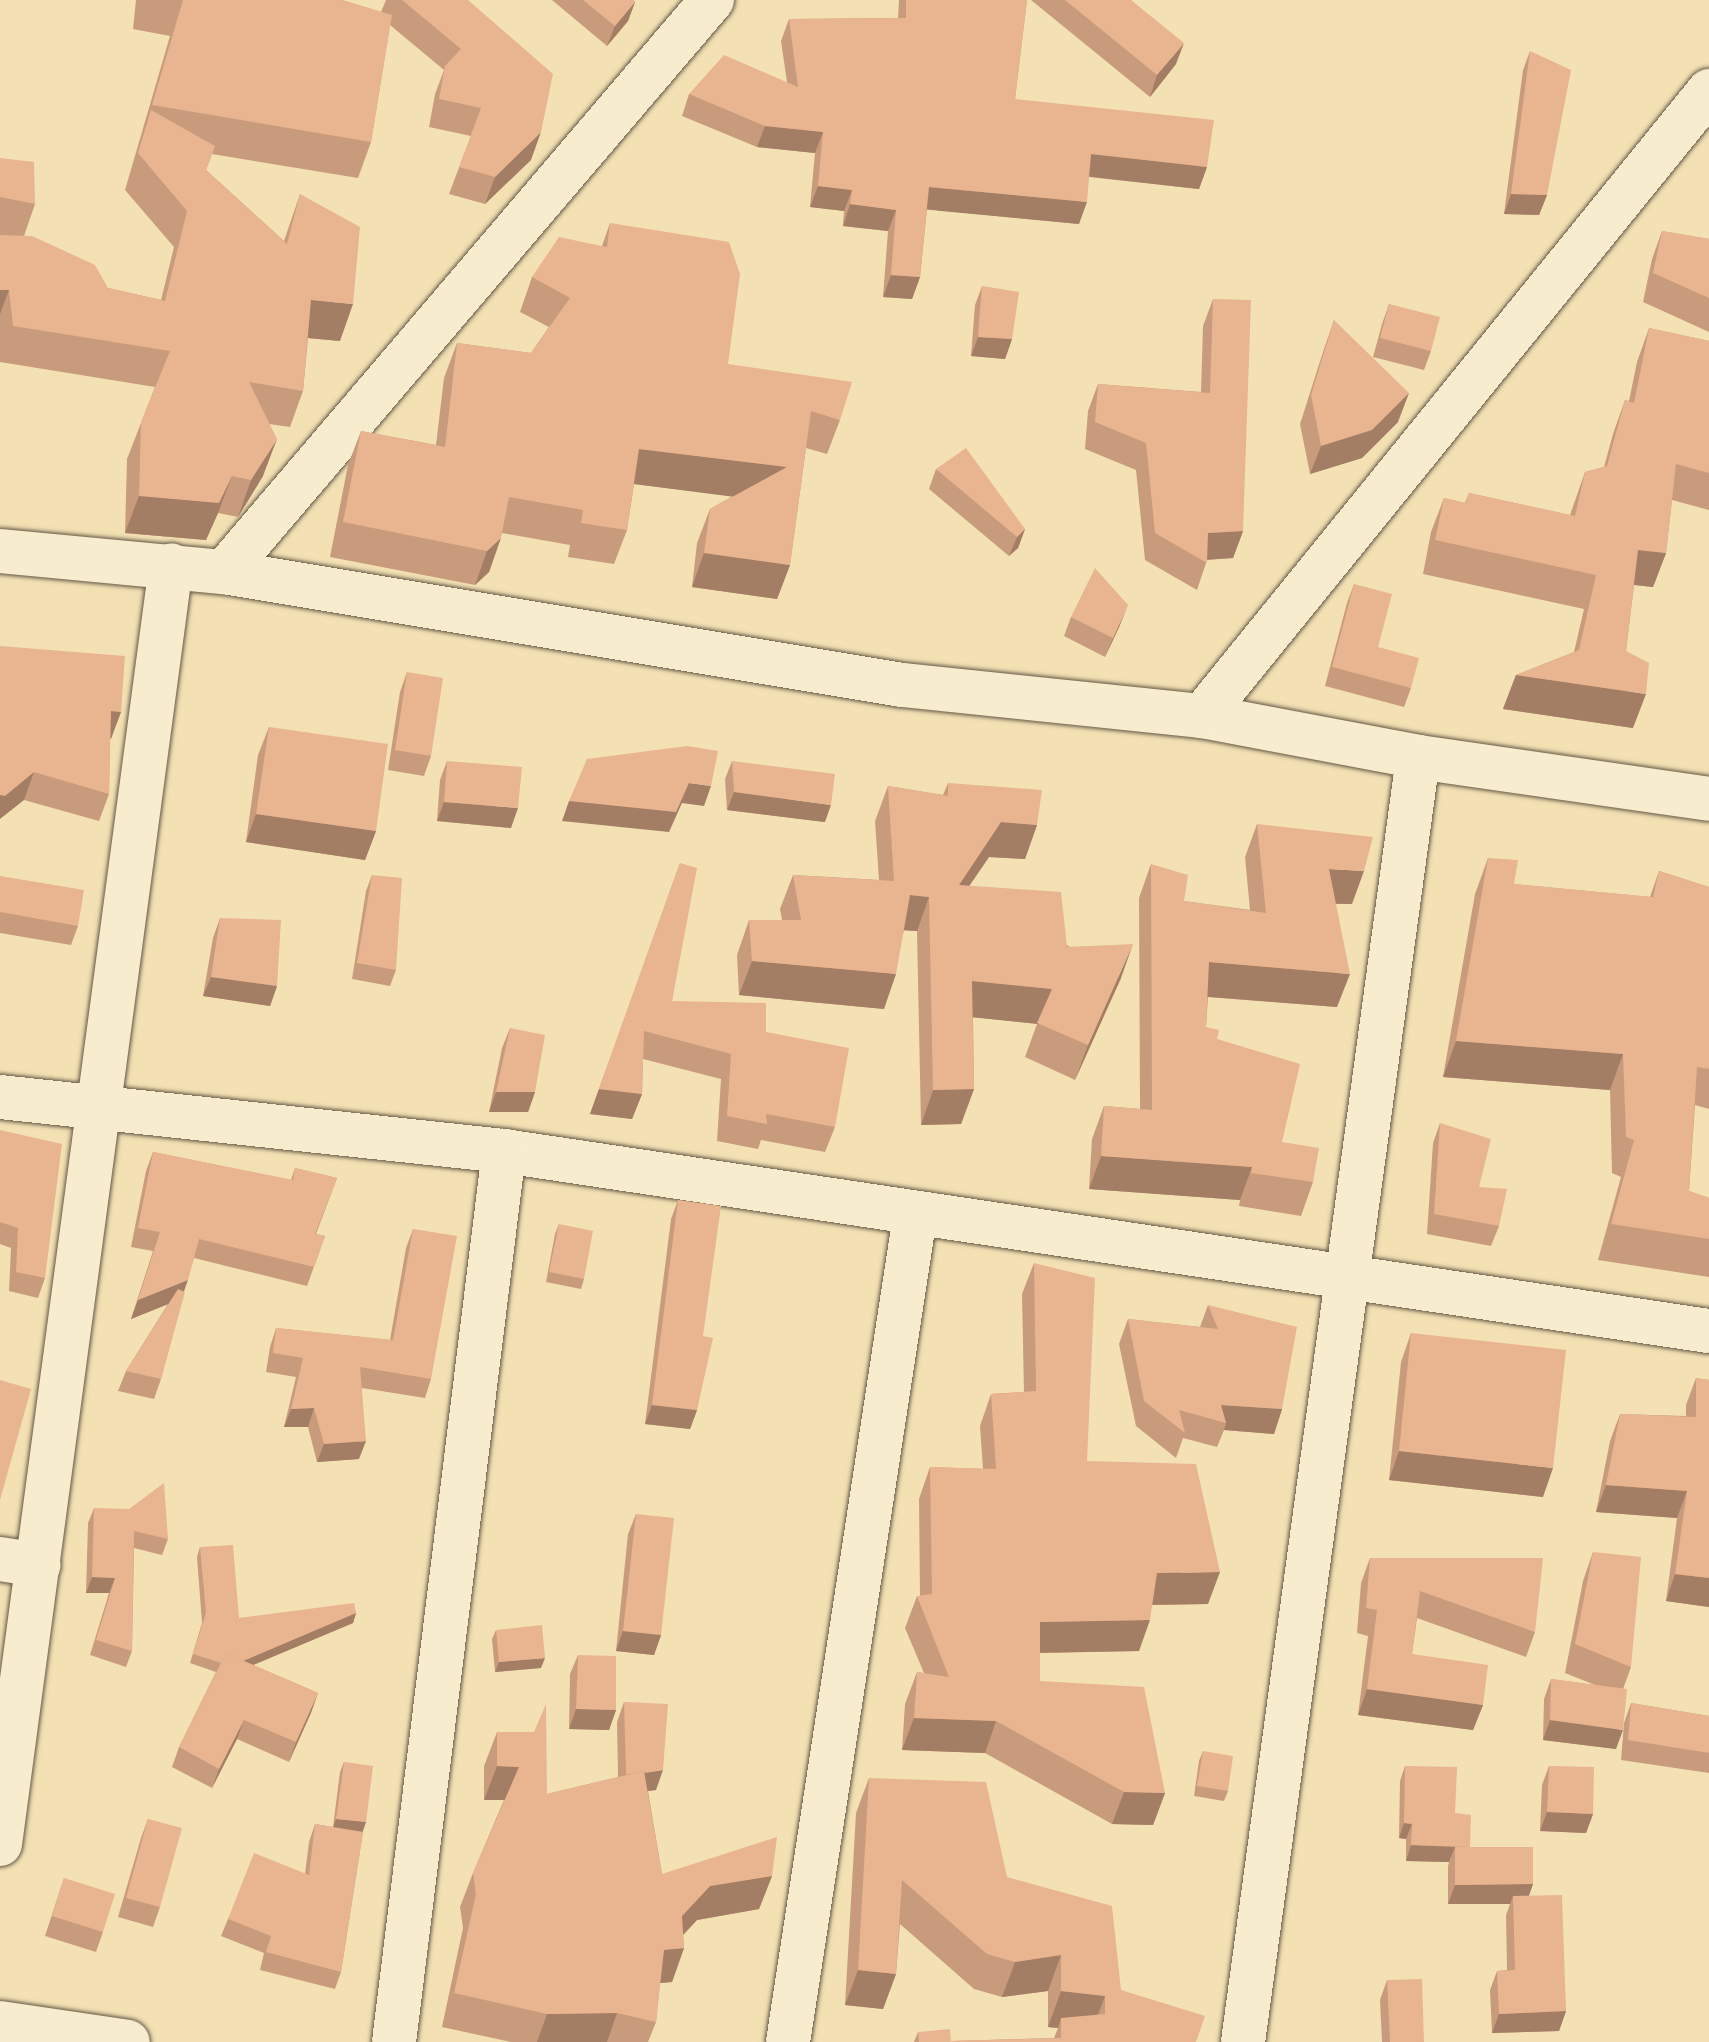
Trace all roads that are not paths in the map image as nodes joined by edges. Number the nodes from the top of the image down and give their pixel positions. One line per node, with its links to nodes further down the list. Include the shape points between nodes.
1 (712, 0): 5 (street)
2 (1709, 91): 6 (street)
3 (0, 551): 4 (street)
4 (171, 565): 5 (street); 10 (street)
5 (224, 572): 6 (street, via 902,685)
6 (1202, 716): 7 (street)
7 (1418, 757): 8 (street); 13 (street)
8 (1705, 793)
9 (0, 1097): 10 (street)
10 (96, 1109): 11 (street); 15 (street)
11 (504, 1151): 12 (street); 19 (street)
12 (915, 1216): 13 (street); 20 (street)
13 (1351, 1274): 14 (street); 21 (street)
14 (1709, 1331)
15 (20, 1562): 16 (street)
16 (0, 1844)
17 (0, 2023): 18 (street)
18 (128, 2042)
19 (394, 2042)
20 (788, 2042)
21 (1243, 2042)

